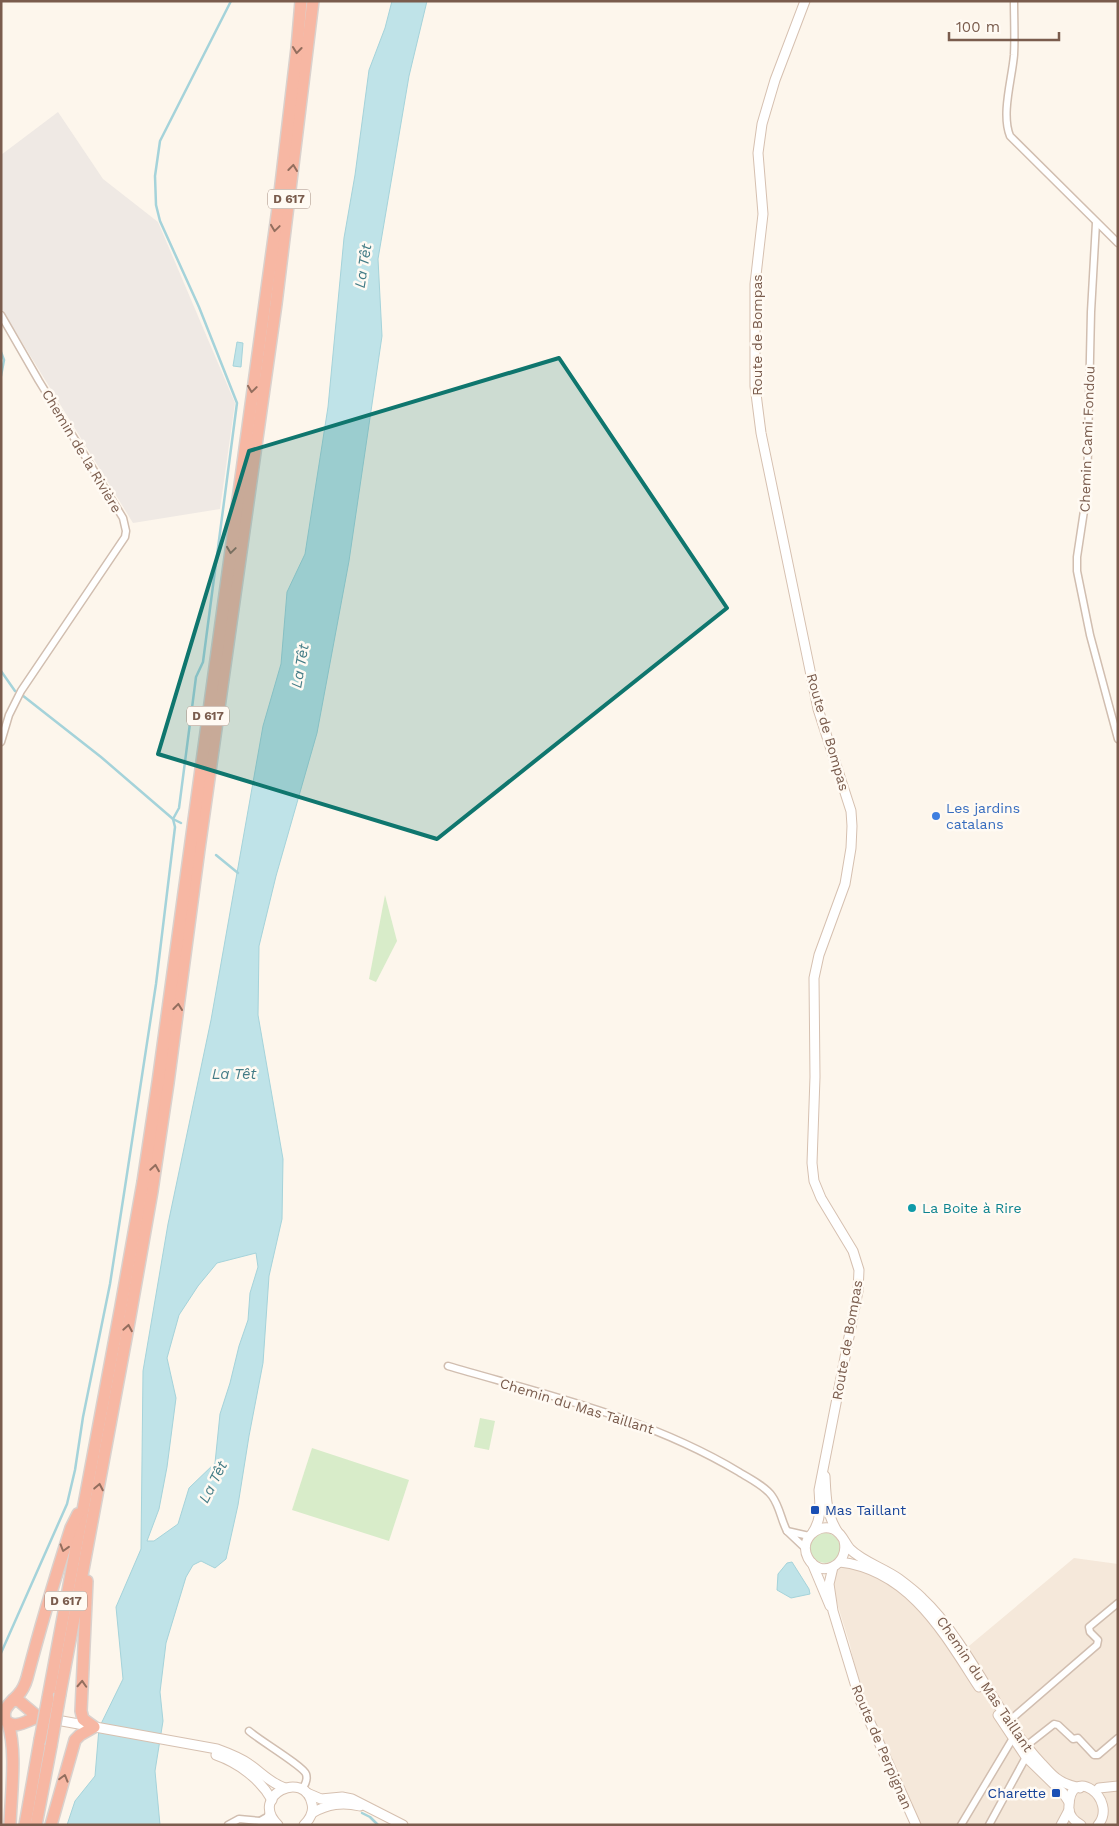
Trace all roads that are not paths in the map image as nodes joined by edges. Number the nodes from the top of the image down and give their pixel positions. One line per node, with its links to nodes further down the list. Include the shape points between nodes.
1 (301, 1): 14 (highway, D 617, one-way to 14, via 281,183 158,1082)
2 (312, 1): 6 (highway, D 617)
3 (318, 1): 6 (highway)
4 (805, 1): 13 (main road, Route de Bompas, via 775,80 762,124 758,153 763,214 755,284 755,386 761,433 818,709 851,811 852,826 845,884 814,978 814,1181 853,1252 859,1270 858,1291)
5 (1014, 1): 7 (street, via 1014,55 1007,129 1010,136)
6 (302, 95): 18 (highway, D 617, one-way to 6, via 168,1083)
7 (1096, 223): 8 (street); 10 (street, Chemin Cami Fondou, via 1087,491 1077,571 1090,635)
8 (1118, 244)
9 (1, 314): 11 (street, Chemin de la Rivière, via 123,518 126,532 21,691)
10 (1118, 739)
11 (1, 742)
12 (448, 1366): 15 (street, Chemin du Mas Taillant, via 607,1412 669,1435 765,1489 772,1495)
13 (825, 1454): 16 (main road, via 826,1502); 17 (main road, via 819,1490 821,1514)
14 (84, 1504): 25 (highway, one-way to 25, via 71,1528 24,1688); 48 (highway, D 617, bridge)
15 (787, 1531): 17 (street); 20 (street)
16 (836, 1531): 17 (main road, via 825,1528); 19 (main road)
17 (811, 1534): 20 (main road)
18 (89, 1535): 29 (highway, one-way to 18, via 83,1719 81,1711); 49 (highway, D 617, bridge)
19 (844, 1541): 22 (main road, via 845,1552); 27 (main road, Chemin du Mas Taillant, via 856,1553 912,1588 935,1611 957,1639)
20 (805, 1548): 21 (main road)
21 (812, 1563): 22 (main road, via 822,1568); 24 (main road, Route de Perpignan)
22 (836, 1565): 24 (main road, Route de Perpignan, via 830,1584); 31 (main road, Chemin du Mas Taillant, via 871,1569 922,1606 949,1640)
23 (1118, 1603): 27 (street, via 1090,1627 1090,1632 1098,1640 1097,1645)
24 (833, 1611): 54 (main road, Route de Perpignan, via 860,1700)
25 (14, 1700): 26 (highway); 28 (highway, via 8,1702 2,1713)
26 (38, 1717): 28 (highway, via 19,1724); 29 (main road)
27 (1009, 1721): 34 (main road, Chemin du Mas Taillant)
28 (8, 1723): 47 (highway, via 12,1736)
29 (94, 1727): 33 (main road); 50 (highway, one-way to 29, via 75,1740)
30 (248, 1730): 39 (street, via 300,1766 307,1775)
31 (1013, 1738): 35 (main road, Chemin du Mas Taillant); 55 (street)
32 (1118, 1738): 34 (street, via 1094,1755 1078,1738 1073,1739 1054,1724)
33 (187, 1745): 36 (main road, via 233,1755 272,1783); 41 (main road, via 237,1765 257,1780)
34 (1026, 1746): 37 (main road, Chemin du Mas Taillant, via 1057,1779)
35 (1026, 1756): 42 (main road, Chemin du Mas Taillant, via 1061,1792); 56 (street)
36 (285, 1788): 39 (main road, via 291,1786); 41 (main road, via 279,1790)
37 (1080, 1788): 38 (main road); 42 (main road, via 1071,1796)
38 (1099, 1788): 40 (main road); 40 (main road)
39 (305, 1791): 43 (main road, via 321,1799 352,1799); 44 (main road, via 311,1799)
40 (1115, 1794): 46 (main road)
41 (272, 1800): 45 (main road)
42 (1069, 1806): 57 (main road); 58 (main road, Chemin du Mas Taillant, via 1072,1817)
43 (368, 1808): 44 (main road, via 336,1804 323,1806); 53 (main road)
44 (312, 1814): 52 (main road)
45 (274, 1819): 51 (street, via 239,1819)
46 (1107, 1821): 59 (main road)
47 (10, 1825)
48 (25, 1825)
49 (36, 1825)
50 (51, 1825)
51 (228, 1825)
52 (304, 1825)
53 (403, 1825)
54 (916, 1825)
55 (961, 1825)
56 (989, 1825)
57 (1061, 1825)
58 (1081, 1825)
59 (1098, 1825)

